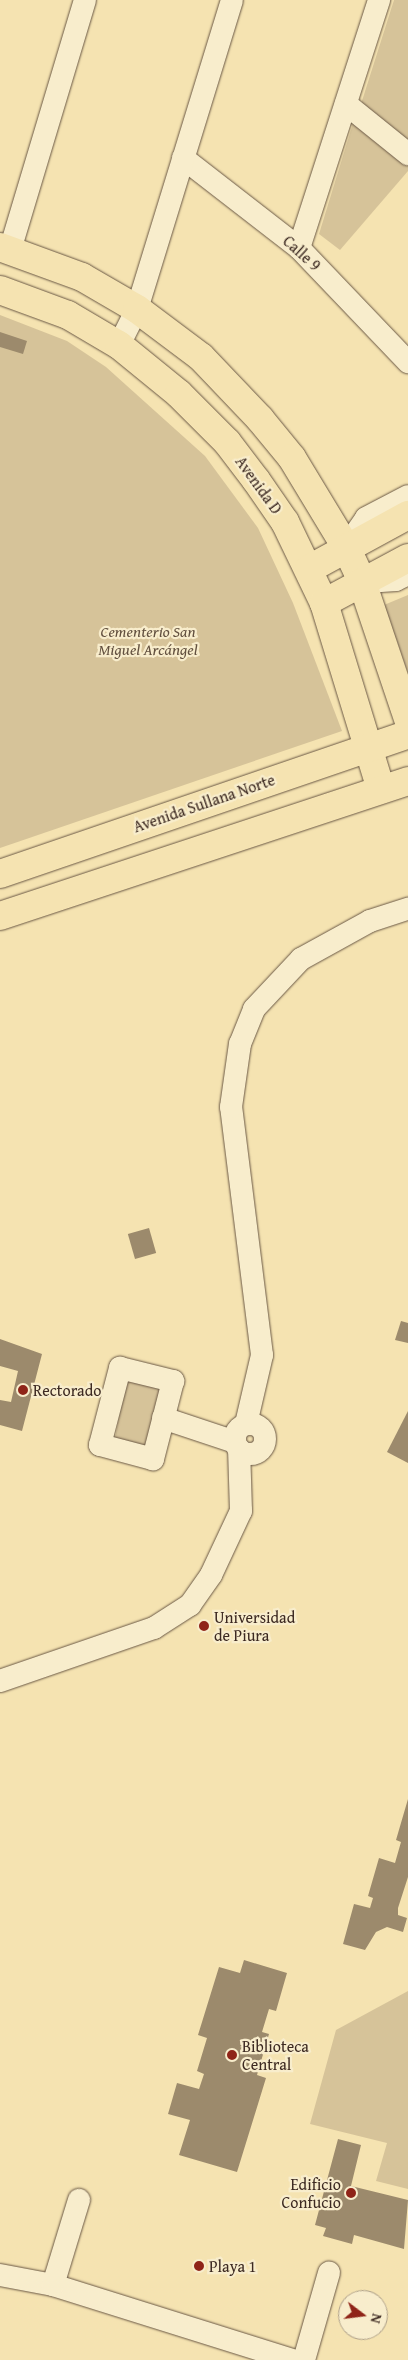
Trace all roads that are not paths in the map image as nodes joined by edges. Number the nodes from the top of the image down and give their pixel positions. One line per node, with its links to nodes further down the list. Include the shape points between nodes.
1 (85, 0): 7 (street)
2 (232, 0): 6 (street)
3 (380, 0): 4 (street)
4 (346, 104): 5 (street); 8 (street)
5 (408, 154)
6 (183, 158): 8 (street, Calle 9); 10 (street)
7 (5, 248): 10 (main road, via 82,278)
8 (299, 248): 12 (street, Calle 9)
9 (0, 290): 11 (main road, Avenida D, via 68,315)
10 (137, 310): 11 (street); 15 (main road, via 200,356 260,419 292,458)
11 (119, 345): 17 (main road, Avenida D, via 179,394 227,442 285,522)
12 (408, 362)
13 (408, 496): 15 (street, via 366,518)
14 (408, 515): 15 (main road)
15 (346, 547): 17 (main road); 19 (main road)
16 (408, 558): 19 (main road)
17 (309, 569): 20 (main road, Avenida D)
18 (408, 574): 19 (street, via 396,580)
19 (362, 582): 20 (main road); 21 (main road)
20 (324, 603): 23 (main road, Avenida D)
21 (408, 719)
22 (408, 734): 23 (main road, Avenida Sullana Norte)
23 (365, 747): 25 (main road, Avenida D); 26 (main road, Avenida Sullana Norte)
24 (408, 781): 25 (main road)
25 (381, 790): 28 (main road)
26 (0, 874)
27 (408, 909): 30 (street, via 370,921 301,959 254,1008 240,1044 231,1107 262,1355)
28 (0, 916)
29 (163, 1418): 30 (street, via 209,1432 221,1426)
30 (247, 1438): 31 (street, via 241,1474 241,1512 211,1576 179,1614 154,1628)
31 (0, 1681)
32 (79, 2200): 35 (street)
33 (329, 2273): 37 (street)
34 (0, 2275): 35 (street)
35 (53, 2285): 36 (street)
36 (292, 2360)
37 (304, 2360)

